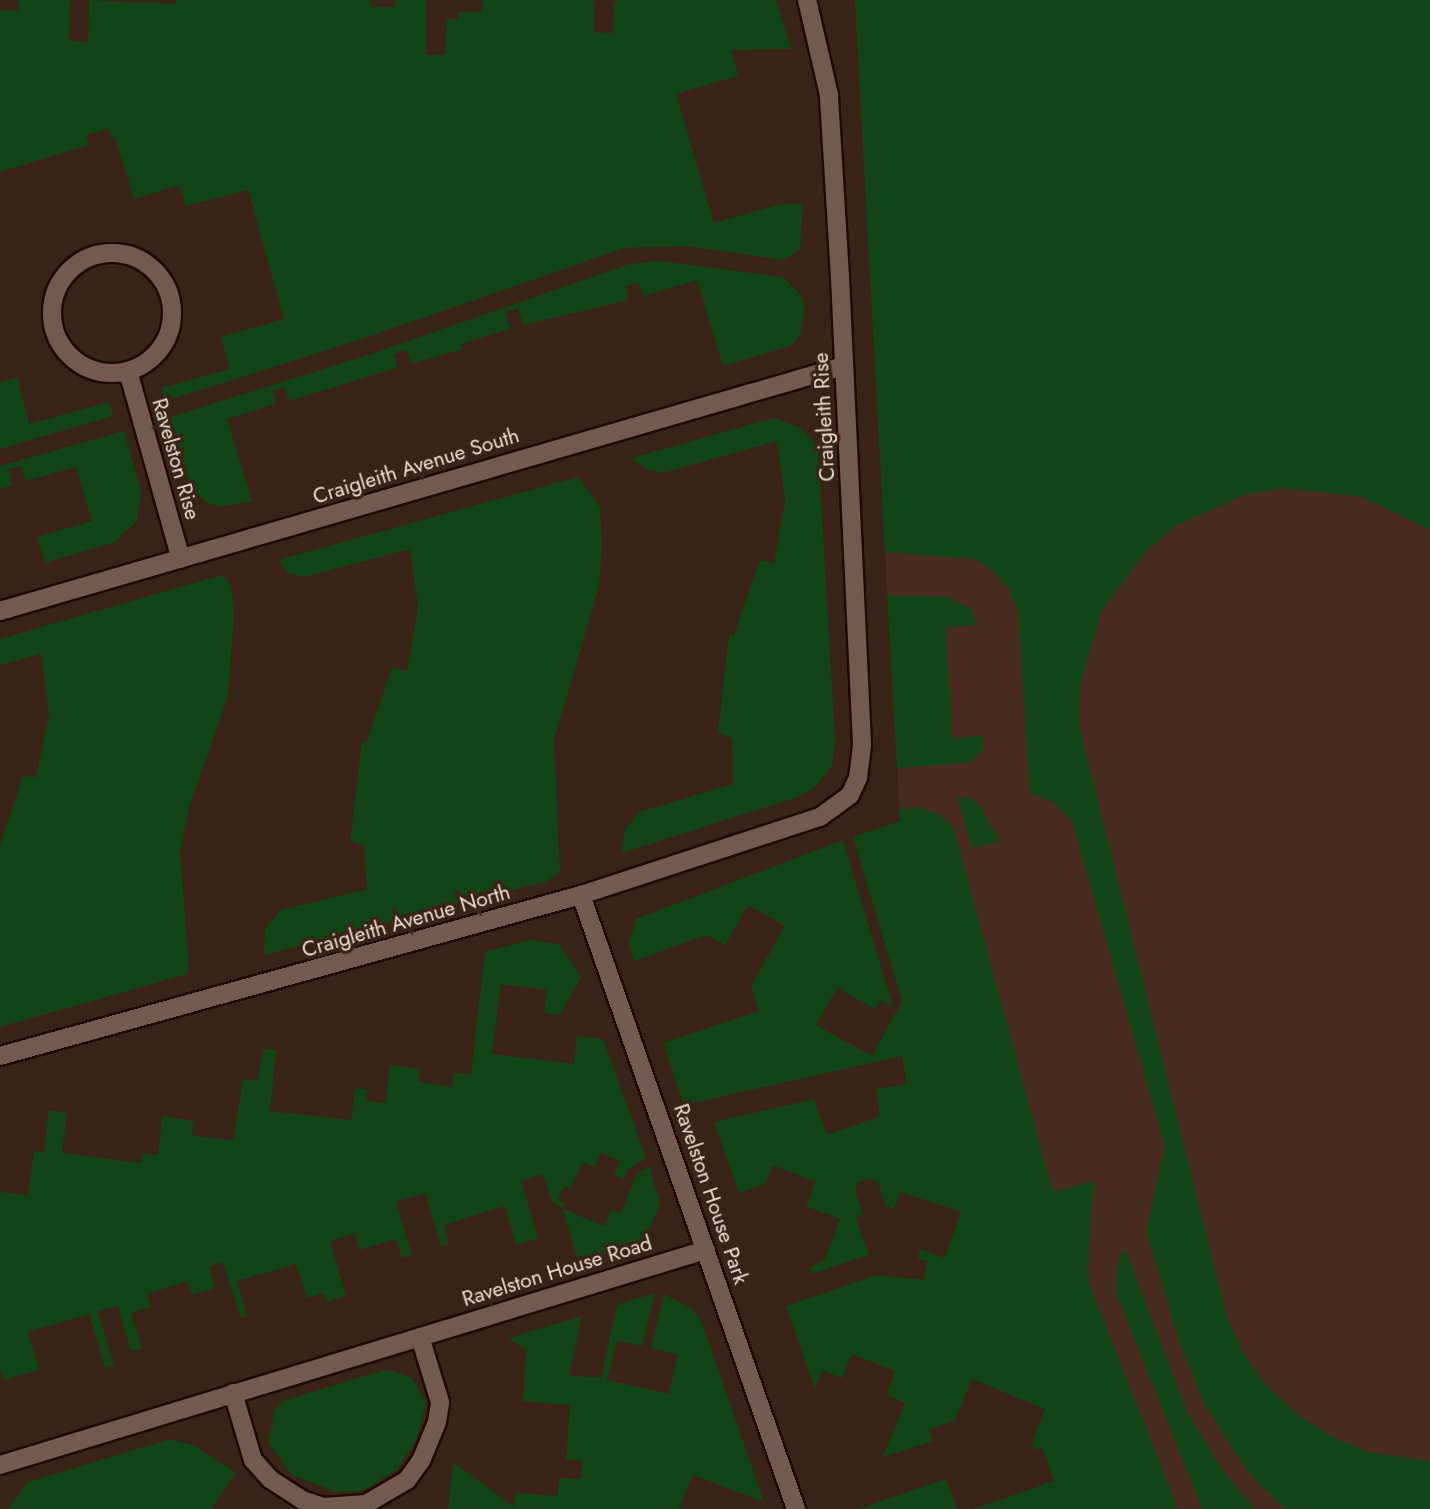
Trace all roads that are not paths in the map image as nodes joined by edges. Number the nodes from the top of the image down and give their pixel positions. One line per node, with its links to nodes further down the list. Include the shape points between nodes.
1 (807, 0): 2 (street, Craigleith Rise, via 829,96)
2 (845, 366): 4 (street, Craigleith Avenue South); 6 (street, Craigleith Rise, via 862,744 856,785 843,803)
3 (128, 371): 3 (street, via 89,369 59,343 52,305 58,286 86,258 105,253 134,258 158,274 168,291 172,311 165,340 146,362); 4 (street, Ravelston Rise)
4 (181, 559): 5 (street, Craigleith Avenue South)
5 (0, 611)
6 (820, 817): 7 (street, Craigleith Avenue North)
7 (581, 895): 8 (street, Craigleith Avenue North); 9 (street, Ravelston House Park)
8 (0, 1056)
9 (706, 1250): 10 (street, Ravelston House Road); 13 (street, Ravelston House Park)
10 (420, 1336): 11 (street, Ravelston House Road); 11 (street, via 440,1402 437,1422 421,1461 407,1480 366,1504 323,1507 302,1500 270,1479 253,1460)
11 (233, 1393): 12 (street, Ravelston House Road)
12 (0, 1465)
13 (796, 1509)

